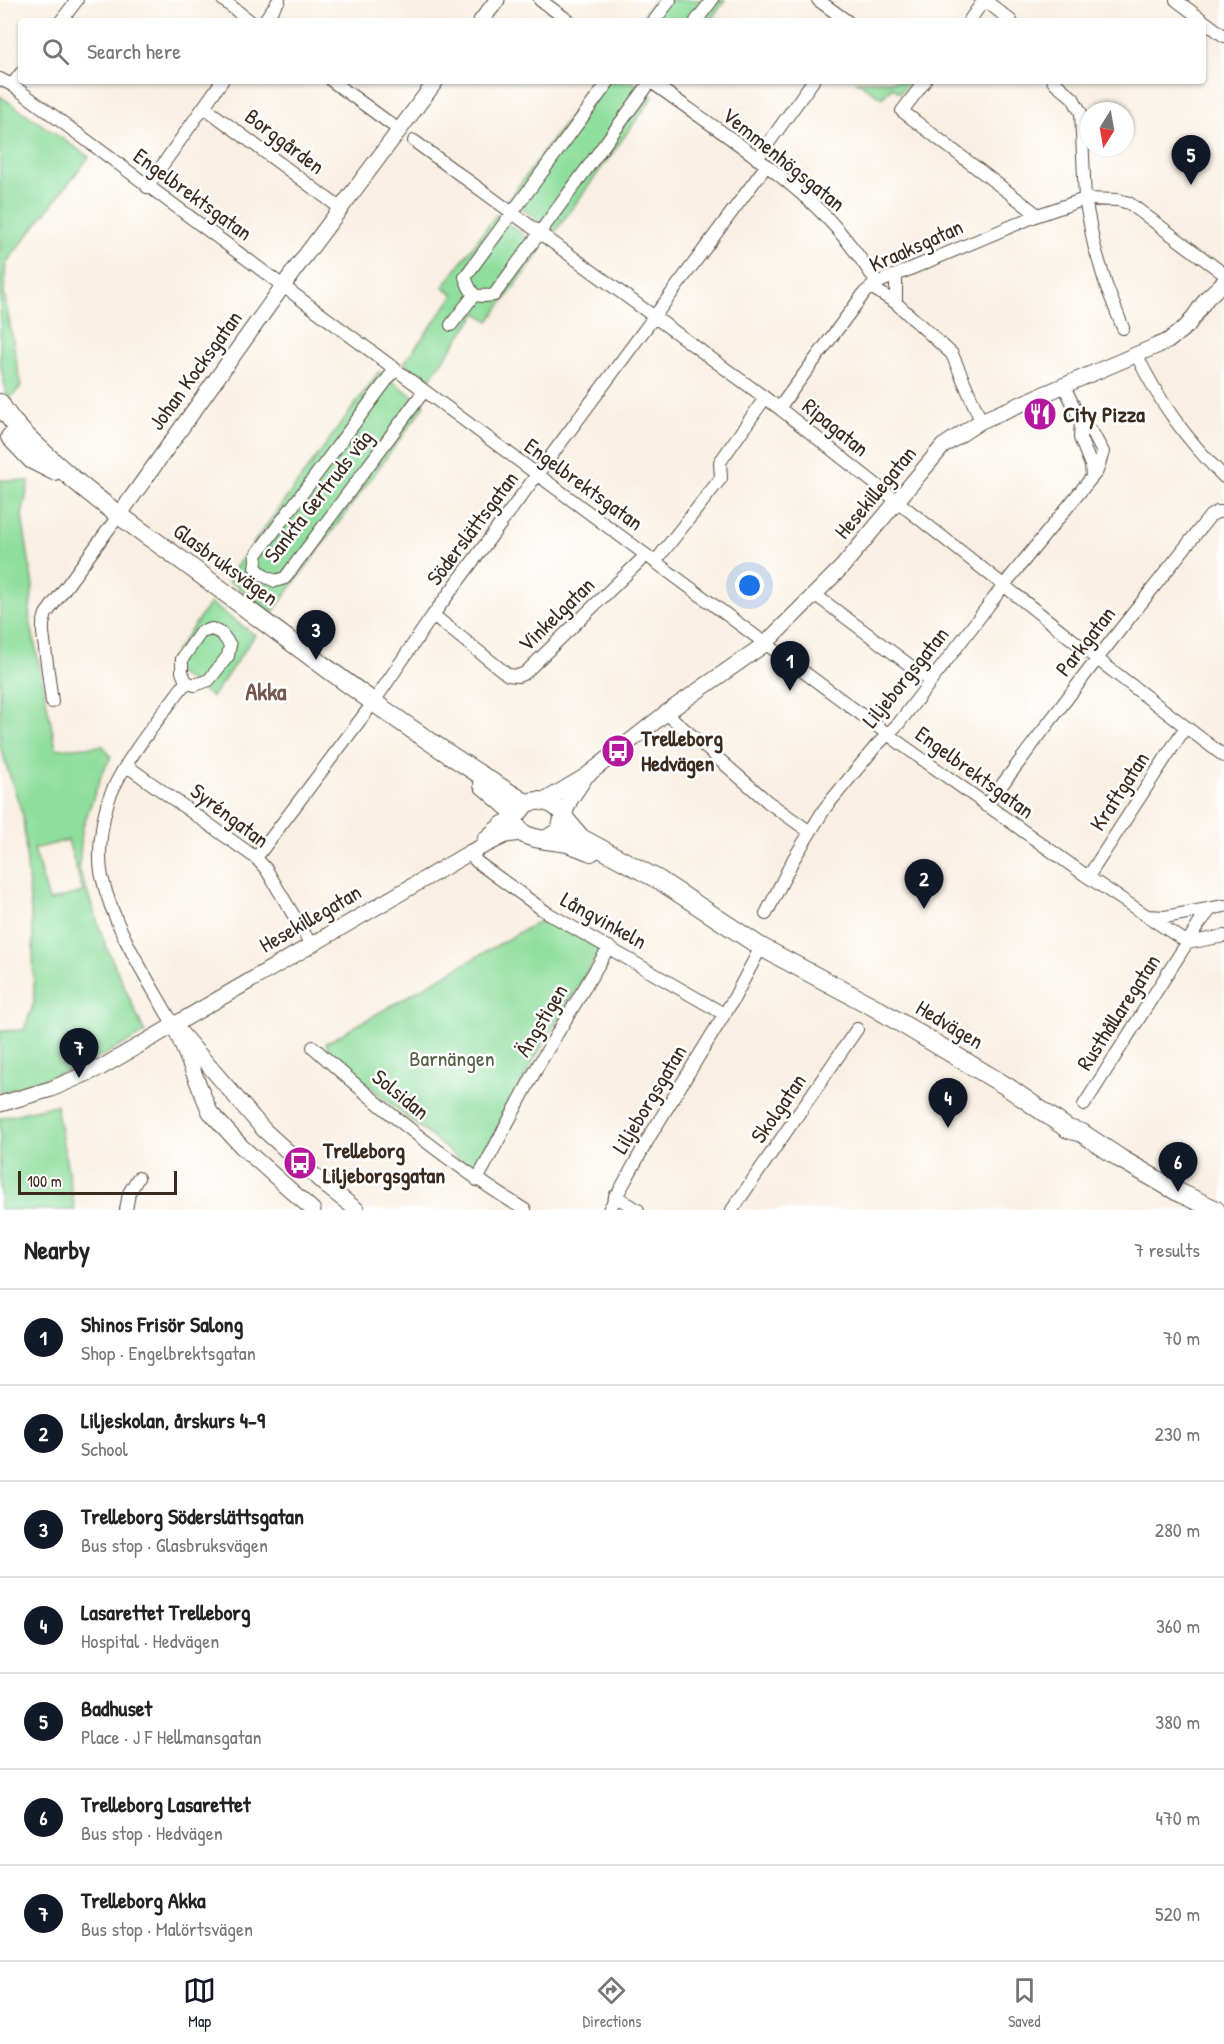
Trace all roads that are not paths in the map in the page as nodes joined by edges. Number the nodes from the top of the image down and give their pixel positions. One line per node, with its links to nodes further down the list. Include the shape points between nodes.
1 (77, 0): 11 (street)
2 (223, 0): 12 (street)
3 (279, 0): 13 (street)
4 (497, 0): 14 (street)
5 (540, 0): 15 (street)
6 (670, 0): 16 (street)
7 (712, 0): 17 (street)
8 (818, 0): 18 (street)
9 (985, 0): 19 (street); 20 (street)
10 (1176, 0): 21 (street)
11 (63, 18)
12 (246, 18)
13 (266, 18)
14 (483, 18)
15 (565, 18)
16 (656, 18)
17 (698, 18)
18 (843, 18)
19 (971, 18)
20 (1007, 18)
21 (1200, 18)
22 (1206, 22): 23 (street)
23 (1224, 36)
24 (18, 78): 35 (street)
25 (0, 80): 35 (street, Engelbrektsgatan)
26 (220, 84): 36 (street)
27 (336, 84): 37 (street)
28 (434, 84): 37 (street, Johan Kocksgatan)
29 (607, 84): 43 (street)
30 (649, 84): 45 (street)
31 (655, 84): 39 (street, Vemmenhögsgatan)
32 (811, 84): 39 (street, Söderslättsgatan)
33 (923, 84): 44 (street, via 902,111)
34 (1057, 84): 41 (street, via 1073,98 1081,113)
35 (12, 86): 40 (street, Engelbrektsgatan)
36 (204, 106): 40 (street); 42 (street, Borggården)
37 (399, 130): 42 (street, Johan Kocksgatan)
38 (414, 141): 43 (street, Ripagatan)
39 (761, 163): 49 (street, Vemmenhögsgatan, via 814,205 838,230 858,254); 53 (street, Söderslättsgatan)
40 (147, 187): 50 (street, Engelbrektsgatan)
41 (1085, 199): 44 (street, Kraaksgatan); 46 (street, via 1129,203); 55 (street, via 1094,245)
42 (340, 208): 50 (street, Johan Kocksgatan)
43 (512, 212): 45 (street, Ripagatan); 51 (street, via 465,277)
44 (1038, 215): 47 (street, Kraaksgatan)
45 (541, 233): 51 (street, via 494,295); 53 (street, Ripagatan)
46 (1224, 274)
47 (896, 275): 49 (street, Kraaksgatan); 52 (street)
48 (1224, 282): 56 (street, Hesekillegatan, via 1188,325 1168,341)
49 (874, 285): 52 (street, Vemmenhögsgatan); 62 (street, Kraaksgatan)
50 (283, 286): 57 (street, Engelbrektsgatan); 70 (street, Johan Kocksgatan)
51 (474, 295): 54 (street)
52 (896, 303): 63 (street, Vemmenhögsgatan, via 952,354)
53 (655, 316): 60 (street, Ripagatan); 66 (street, Söderslättsgatan)
54 (451, 325)
55 (1123, 328)
56 (1136, 354): 58 (street, Hesekillegatan); 67 (street, via 1173,419)
57 (395, 369): 59 (street, Engelbrektsgatan); 59 (street, Sankta Gertruds väg, via 257,554 255,567 264,576 276,581 285,578)
58 (1064, 386): 63 (street, Hesekillegatan); 72 (street, Liljeborgsgatan, via 1081,421 1080,438 1092,477)
59 (424, 391): 66 (street, Engelbrektsgatan)
60 (765, 398): 62 (street, Ripagatan); 71 (street, Vinkelgatan, via 720,462 721,478)
61 (0, 403): 65 (main road, Glasbruksvägen)
62 (779, 408): 68 (street, Ripagatan)
63 (981, 421): 68 (street, Hesekillegatan, via 943,446)
64 (0, 424): 65 (main road, Glasbruksvägen)
65 (12, 439): 70 (main road, Glasbruksvägen)
66 (537, 476): 71 (street, Engelbrektsgatan); 74 (street, Söderslättsgatan)
67 (1224, 477)
68 (897, 502): 72 (street, Ripagatan); 73 (street, Hesekillegatan)
69 (1224, 512): 76 (street, Parkgatan, via 1210,516)
70 (119, 515): 79 (street, Johan Kocksgatan, via 46,614 43,633); 80 (main road, Glasbruksvägen)
71 (650, 559): 74 (street, Vinkelgatan, via 518,676 508,675); 75 (street, Engelbrektsgatan)
72 (1004, 585): 76 (street, Ripagatan); 77 (street, Liljeborgsgatan)
73 (814, 594): 75 (street, Hesekillegatan); 77 (street)
74 (433, 615): 80 (street, Söderslättsgatan)
75 (765, 644): 81 (street, Hesekillegatan); 83 (street, Engelbrektsgatan)
76 (1097, 659): 82 (street, Ripagatan); 87 (street, Parkgatan)
77 (931, 681): 83 (street, Liljeborgsgatan)
78 (186, 682): 78 (street, via 195,685 209,680 228,656 230,645 213,628 201,632 182,659); 85 (street)
79 (52, 702)
80 (373, 703): 88 (main road, Glasbruksvägen); 93 (street, Söderslättsgatan)
81 (666, 713): 86 (street, Hesekillegatan); 90 (street, via 761,796)
82 (1185, 728): 84 (street, Ripagatan); 94 (street, Kraftgatan)
83 (887, 735): 87 (street, Engelbrektsgatan); 90 (street, Liljeborgsgatan, via 825,808)
84 (1224, 756)
85 (127, 766): 93 (street, Syréngatan); 106 (street, via 110,796 101,837 102,874 112,909)
86 (586, 776): 88 (street, Hesekillegatan); 89 (street, Hesekillegatan)
87 (986, 806): 94 (street, Engelbrektsgatan)
88 (524, 814): 89 (main road, Hedvägen, via 556,806); 91 (main road, Hedvägen); 92 (street, Hesekillegatan, via 502,824)
89 (564, 817): 91 (main road, via 560,831); 95 (main road, Hedvägen, via 581,837)
90 (810, 832): 98 (street, Liljeborgsgatan)
91 (547, 839): 95 (main road, Hedvägen)
92 (469, 853): 102 (street, Hesekillegatan); 103 (street, Långvinkeln, via 546,912)
93 (256, 858): 102 (street, Syréngatan)
94 (1088, 877): 99 (street, Engelbrektsgatan)
95 (659, 880): 104 (main road, Hedvägen)
96 (1224, 906): 97 (street)
97 (1211, 909): 99 (street); 101 (street)
98 (766, 914)
99 (1147, 916): 101 (street, Engelbrektsgatan)
100 (1224, 936): 101 (street)
101 (1188, 943): 110 (street, Rusthållaregatan)
102 (310, 944): 106 (street, Hesekillegatan)
103 (609, 946): 105 (street, Långvinkeln); 112 (street, Ängstigen)
104 (761, 947): 105 (street, Liljeborgsgatan); 121 (main road, Hedvägen, via 874,1007 1006,1086 1068,1130 1082,1133 1121,1160)
105 (724, 1014): 113 (street, Liljeborgsgatan)
106 (173, 1024): 109 (street, Hesekillegatan, via 79,1078); 115 (street, via 210,1112 242,1147); 116 (street, via 264,1130)
107 (857, 1029): 120 (street, Skolgatan)
108 (313, 1047): 112 (street, Solsidan, via 401,1123)
109 (0, 1104)
110 (1084, 1105)
111 (138, 1178): 114 (street, via 129,1193)
112 (477, 1180): 117 (street, Solsidan)
113 (615, 1196): 118 (street, Liljeborgsgatan); 119 (street)
114 (126, 1210)
115 (313, 1210)
116 (357, 1210)
117 (525, 1210)
118 (609, 1210)
119 (638, 1210)
120 (732, 1210)
121 (1216, 1210)

